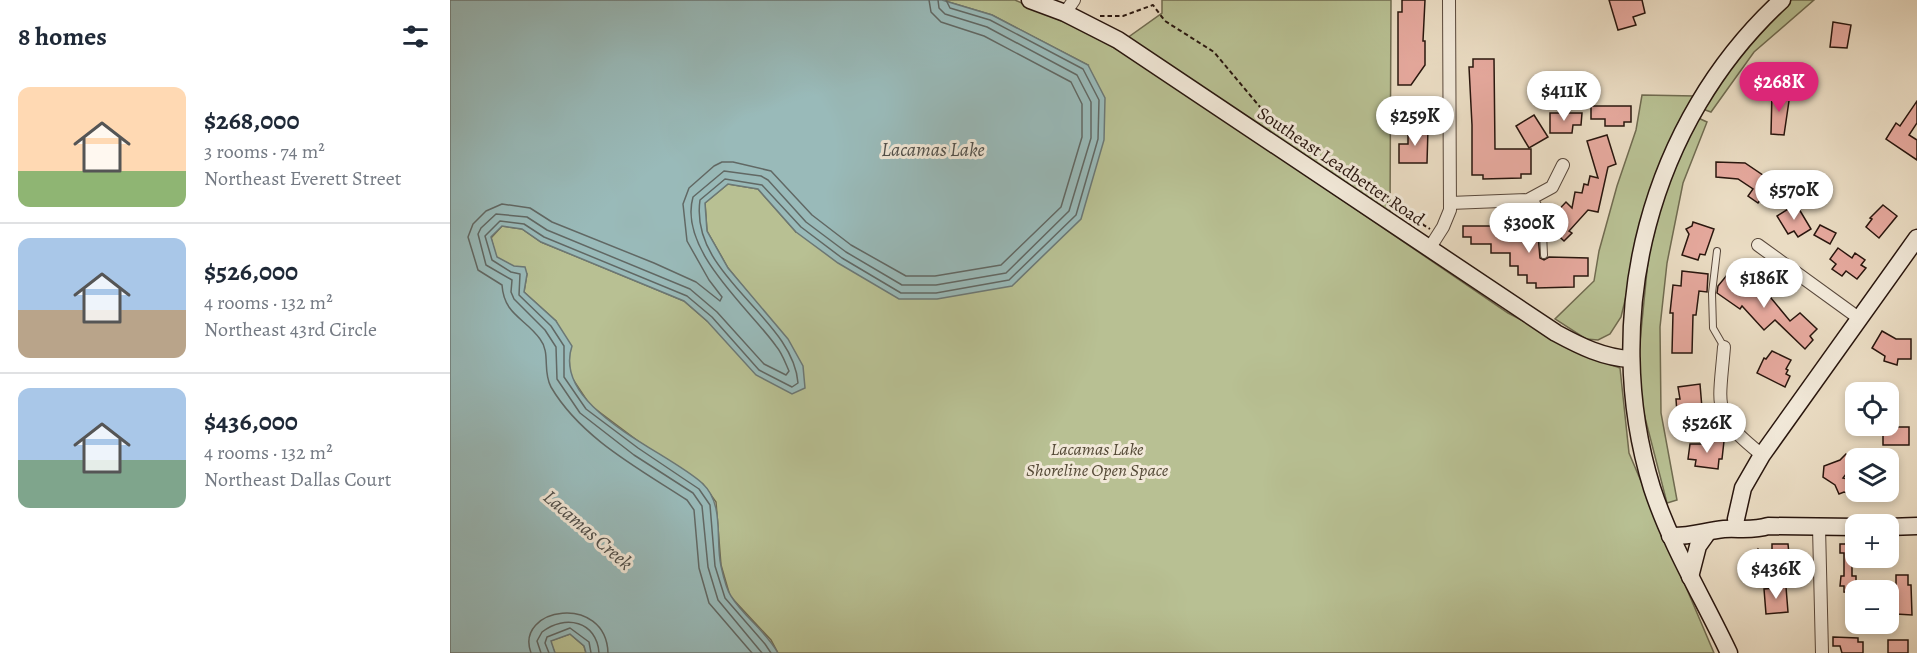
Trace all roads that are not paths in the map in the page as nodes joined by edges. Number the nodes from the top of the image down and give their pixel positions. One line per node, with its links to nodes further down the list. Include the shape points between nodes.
1 (1030, 0): 4 (street, Southeast Leadbetter Road)
2 (1449, 0): 7 (street)
3 (1782, 0): 15 (street, via 1719,71 1696,105 1668,163 1640,257 1630,332)
4 (1069, 6): 9 (street, Southeast Leadbetter Road, via 1089,25)
5 (1563, 165): 6 (street, via 1552,187)
6 (1534, 198): 7 (street); 12 (lane, via 1542,212)
7 (1450, 203): 9 (street, via 1448,216)
8 (1917, 238): 13 (street)
9 (1434, 242): 15 (street, Southeast Leadbetter Road, via 1568,339 1613,358)
10 (1758, 245): 13 (street)
11 (1717, 251): 14 (lane, via 1713,328)
12 (1545, 255)
13 (1860, 319): 16 (street)
14 (1724, 347): 16 (street, via 1722,416)
15 (1631, 359): 24 (street, via 1643,454)
16 (1762, 455): 17 (street, via 1743,488)
17 (1736, 519): 18 (street); 24 (street, via 1683,527)
18 (1768, 526): 20 (street); 23 (street)
19 (1917, 526): 22 (street)
20 (1819, 527): 21 (street); 27 (street)
21 (1845, 527)
22 (1899, 527)
23 (1708, 532): 24 (street); 25 (street, via 1698,546)
24 (1670, 536): 25 (street)
25 (1690, 577): 26 (street)
26 (1729, 653)
27 (1822, 653)

